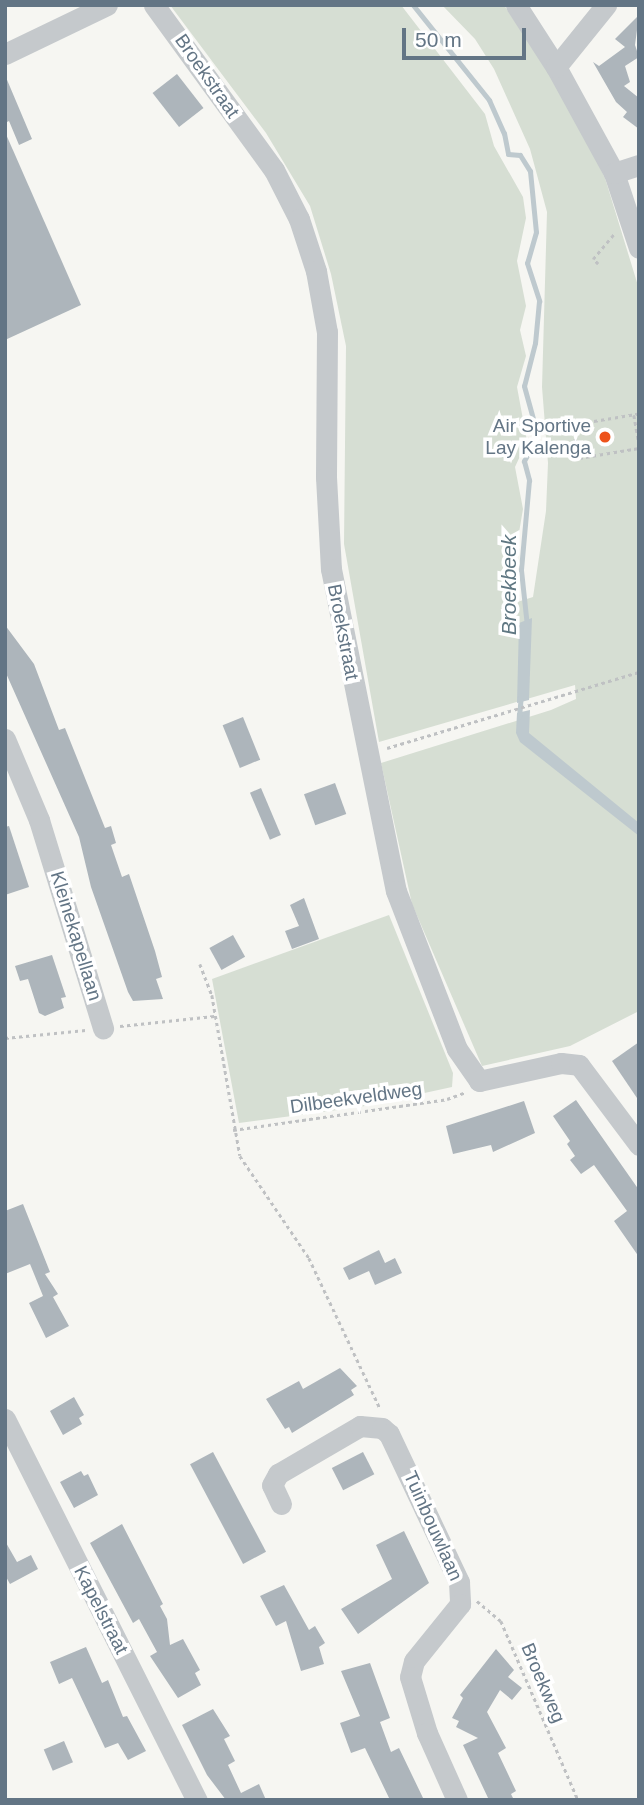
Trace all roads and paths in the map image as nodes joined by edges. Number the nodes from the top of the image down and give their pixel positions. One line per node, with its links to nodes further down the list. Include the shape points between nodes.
1 (107, 5): 5 (street)
2 (154, 5): 17 (street, Broekstraat, via 274,170 299,219 316,271 327,332 331,569)
3 (516, 5): 6 (street)
4 (606, 5): 6 (street)
5 (5, 54)
6 (556, 67): 8 (street)
7 (639, 165): 8 (street)
8 (614, 173): 10 (street)
9 (616, 232): 11 (path, via 593,259)
10 (639, 247)
11 (598, 264)
12 (636, 414): 13 (path); 14 (path, via 573,425 579,458)
13 (639, 442)
14 (639, 448)
15 (639, 673): 17 (path)
16 (5, 739): 20 (street, Kleinekapellaan, via 39,820)
17 (367, 754): 22 (street, Broekstraat, via 403,915 457,1049)
18 (200, 964): 19 (path)
19 (215, 1016): 20 (path); 23 (path)
20 (103, 1028): 21 (path)
21 (5, 1038)
22 (479, 1081): 23 (path, Dilbeekveldweg, via 462,1095 447,1099); 24 (street, via 574,1063 588,1073)
23 (233, 1130): 26 (path, via 246,1168 309,1258)
24 (639, 1145)
25 (5, 1419): 29 (street, Kapelstraat)
26 (390, 1434): 27 (street, via 382,1428 360,1426 278,1474 272,1485); 28 (street, Tuinbouwlaan, via 456,1570)
27 (281, 1504)
28 (461, 1595): 30 (street, Tuinbouwlaan, via 451,1619 414,1661 410,1677 427,1733); 31 (path, Broekweg, via 483,1603 501,1621)
29 (197, 1800)
30 (457, 1800)
31 (578, 1800)

